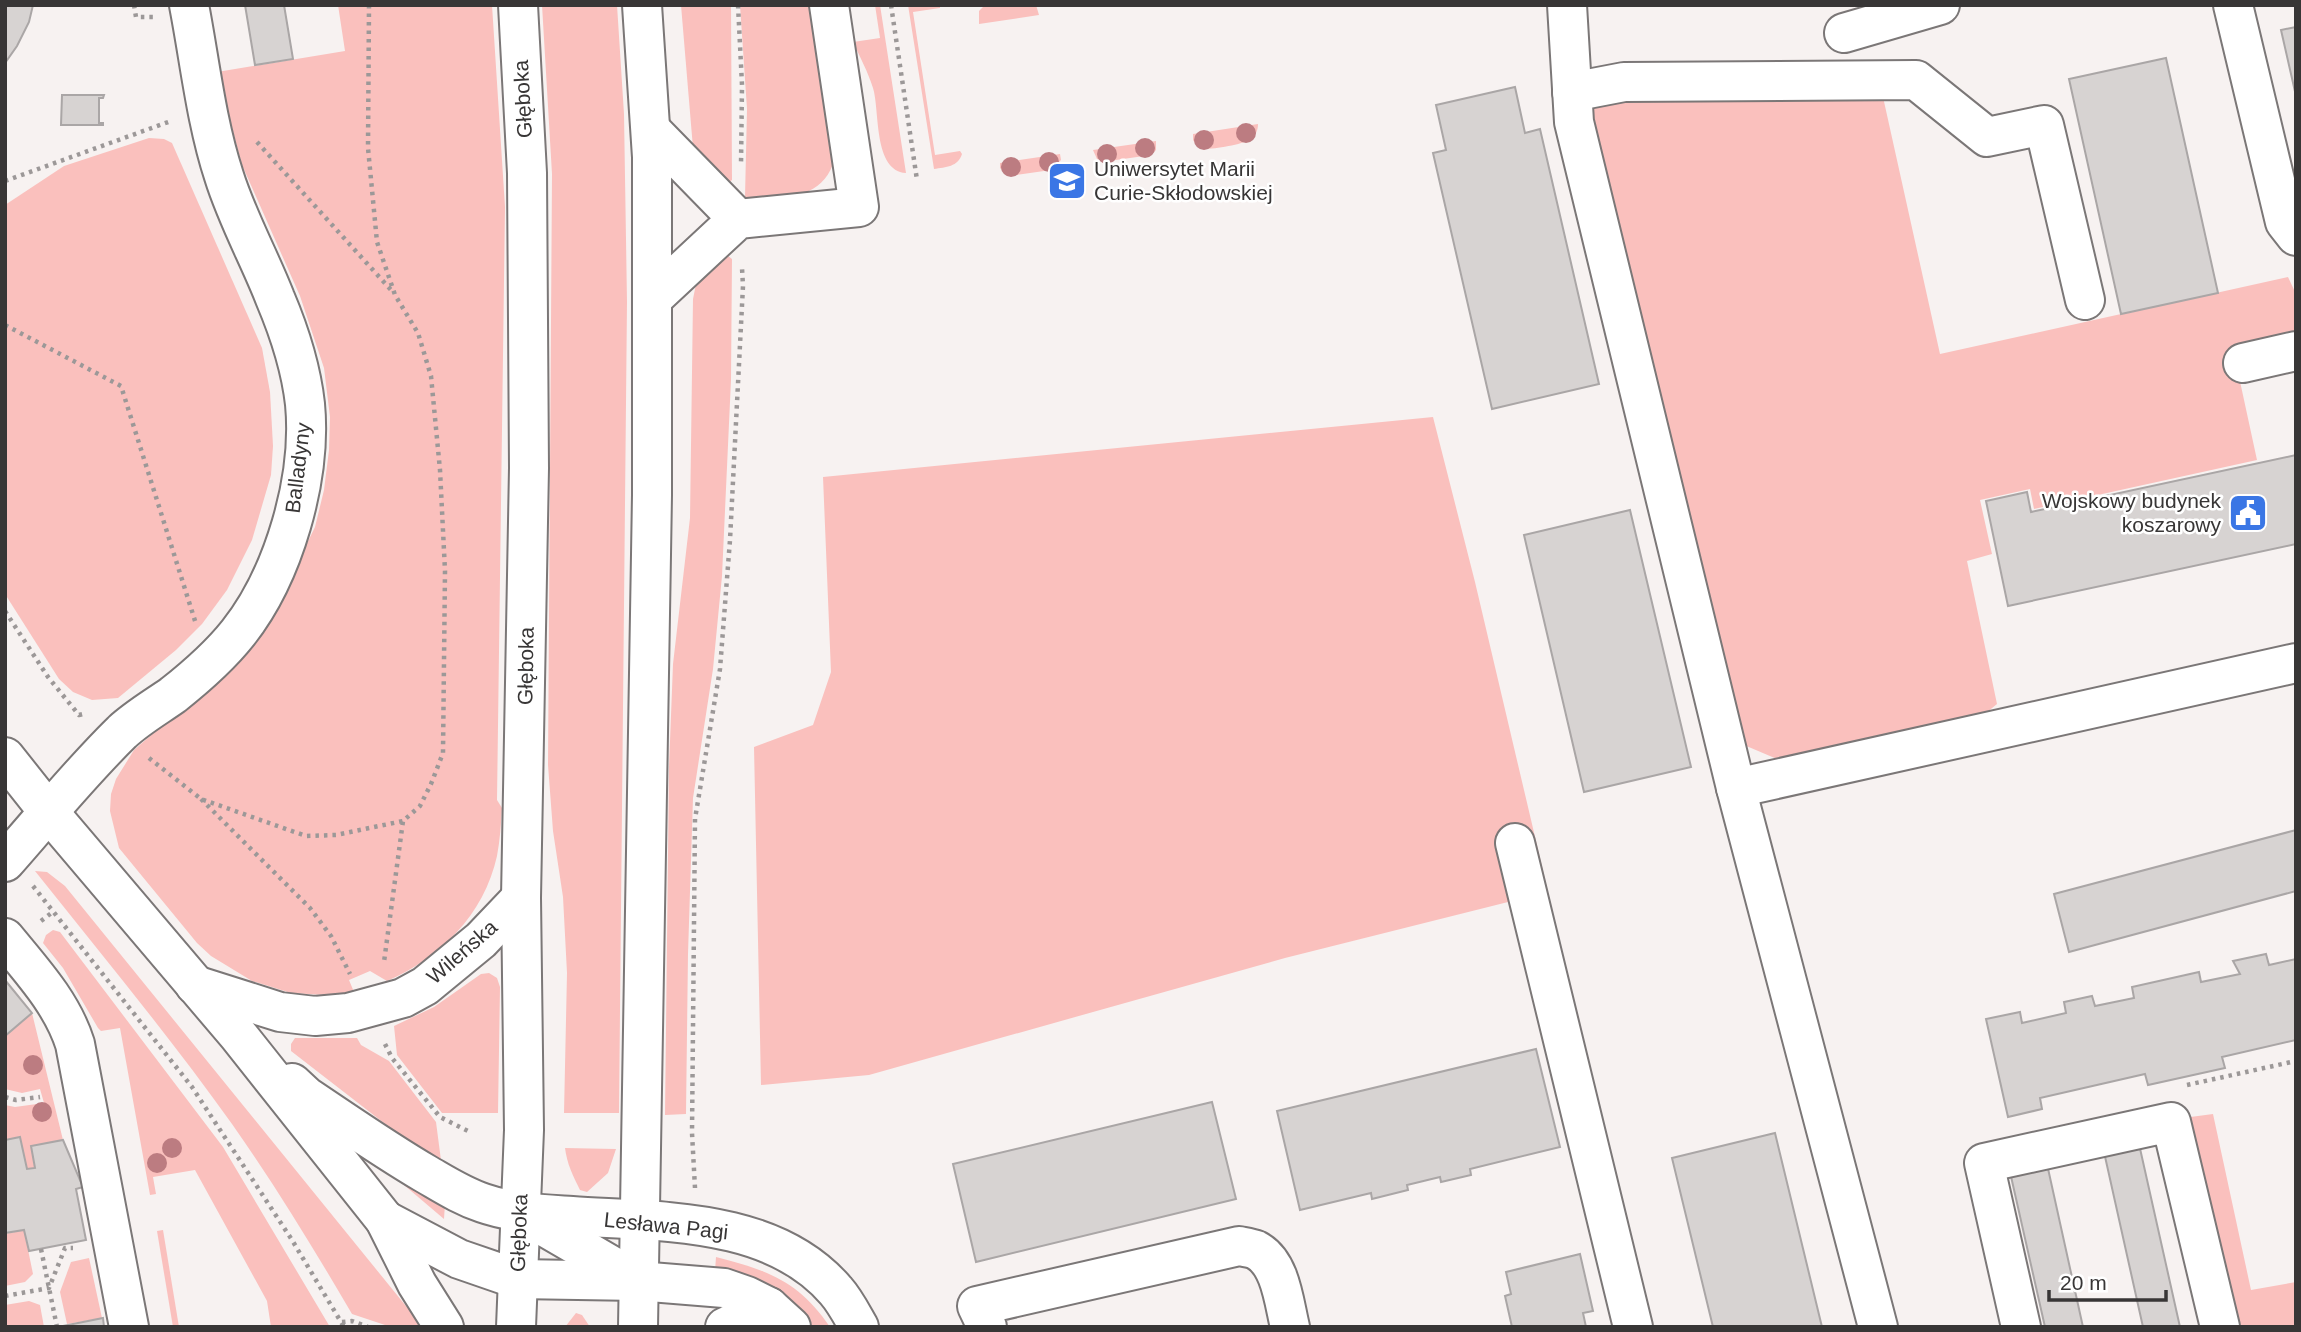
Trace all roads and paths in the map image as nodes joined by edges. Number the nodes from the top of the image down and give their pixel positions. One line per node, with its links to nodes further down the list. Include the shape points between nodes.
1 (134, 5): 11 (path, via 136,17)
2 (369, 5): 23 (path, via 368,148 377,242)
3 (518, 5): 41 (street, Głęboka, via 529,317)
4 (642, 5): 17 (street)
5 (737, 5): 21 (path, via 741,85)
6 (830, 5): 21 (street, via 859,207)
7 (891, 5): 19 (path)
8 (1567, 5): 15 (street)
9 (2232, 5): 22 (street, via 2285,222)
10 (1925, 9): 12 (street); 14 (street)
11 (172, 11): 37 (street, Balladyny, via 223,175 299,366 305,406 298,500 284,549 240,631 213,662 124,730)
12 (1841, 19): 13 (street)
13 (1855, 79): 14 (street); 15 (street, via 1624,82)
14 (1916, 79): 25 (street, via 1987,137 2044,125)
15 (1572, 92): 35 (street, via 1577,135)
16 (178, 118): 20 (path)
17 (651, 130): 21 (street); 24 (street)
18 (254, 138): 23 (path)
19 (917, 180)
20 (5, 181)
21 (738, 219): 24 (street); 51 (path, via 743,286 730,540 720,669 695,819 692,1133)
22 (2296, 236)
23 (395, 295): 38 (path, via 418,333 431,376 444,571 443,753 420,806)
24 (652, 299): 54 (street)
25 (2085, 300)
26 (5, 325): 30 (path, via 121,386)
27 (2296, 351): 28 (street)
28 (2243, 363)
29 (5, 611): 32 (path, via 48,677 79,715)
30 (201, 634)
31 (2296, 663): 35 (street)
32 (88, 713)
33 (5, 757): 37 (street)
34 (149, 757): 36 (path)
35 (1736, 788): 74 (street)
36 (201, 799): 38 (path, via 306,836 337,835); 44 (path, via 310,908 331,936)
37 (47, 810): 40 (street, Balladyny); 45 (street)
38 (402, 821): 43 (path, via 386,959)
39 (1516, 843): 73 (street)
40 (7, 860): 62 (path, via 54,911 192,1087)
41 (521, 898): 45 (street, Wileńska, via 481,940 425,986 403,998 348,1013 281,1012); 52 (street, Głęboka, via 524,1084)
42 (5, 938): 64 (street, via 69,1024)
43 (381, 968)
44 (352, 978)
45 (195, 985): 46 (street)
46 (238, 1035): 52 (street, via 306,1096 410,1165 460,1194); 53 (street)
47 (383, 1040): 50 (path, via 440,1117)
48 (5, 1097): 49 (path)
49 (40, 1097)
50 (468, 1131)
51 (696, 1192)
52 (520, 1213): 54 (street, Lesława Pagi); 57 (street, Głęboka); 58 (street)
53 (385, 1220): 57 (street, via 459,1259); 66 (street)
54 (640, 1221): 58 (street); 70 (street, Lesława Pagi, via 732,1232 783,1250 837,1291)
55 (73, 1247): 59 (path, via 65,1248)
56 (41, 1249): 59 (path)
57 (517, 1279): 58 (street); 67 (street, Głęboka)
58 (638, 1281): 61 (street, via 724,1288); 68 (street)
59 (49, 1288): 60 (path); 63 (path)
60 (5, 1296)
61 (780, 1317): 69 (street)
62 (343, 1324): 65 (path, via 352,1321)
63 (57, 1327)
64 (129, 1327)
65 (368, 1327)
66 (444, 1327)
67 (516, 1327)
68 (638, 1327)
69 (725, 1327)
70 (859, 1327)
71 (987, 1327): 72 (street, via 977,1306 1239,1246 1256,1250 1269,1262)
72 (1290, 1327)
73 (1633, 1327)
74 (1878, 1327)
75 (2021, 1327): 76 (street, via 1984,1163 2171,1122)
76 (2220, 1327)

